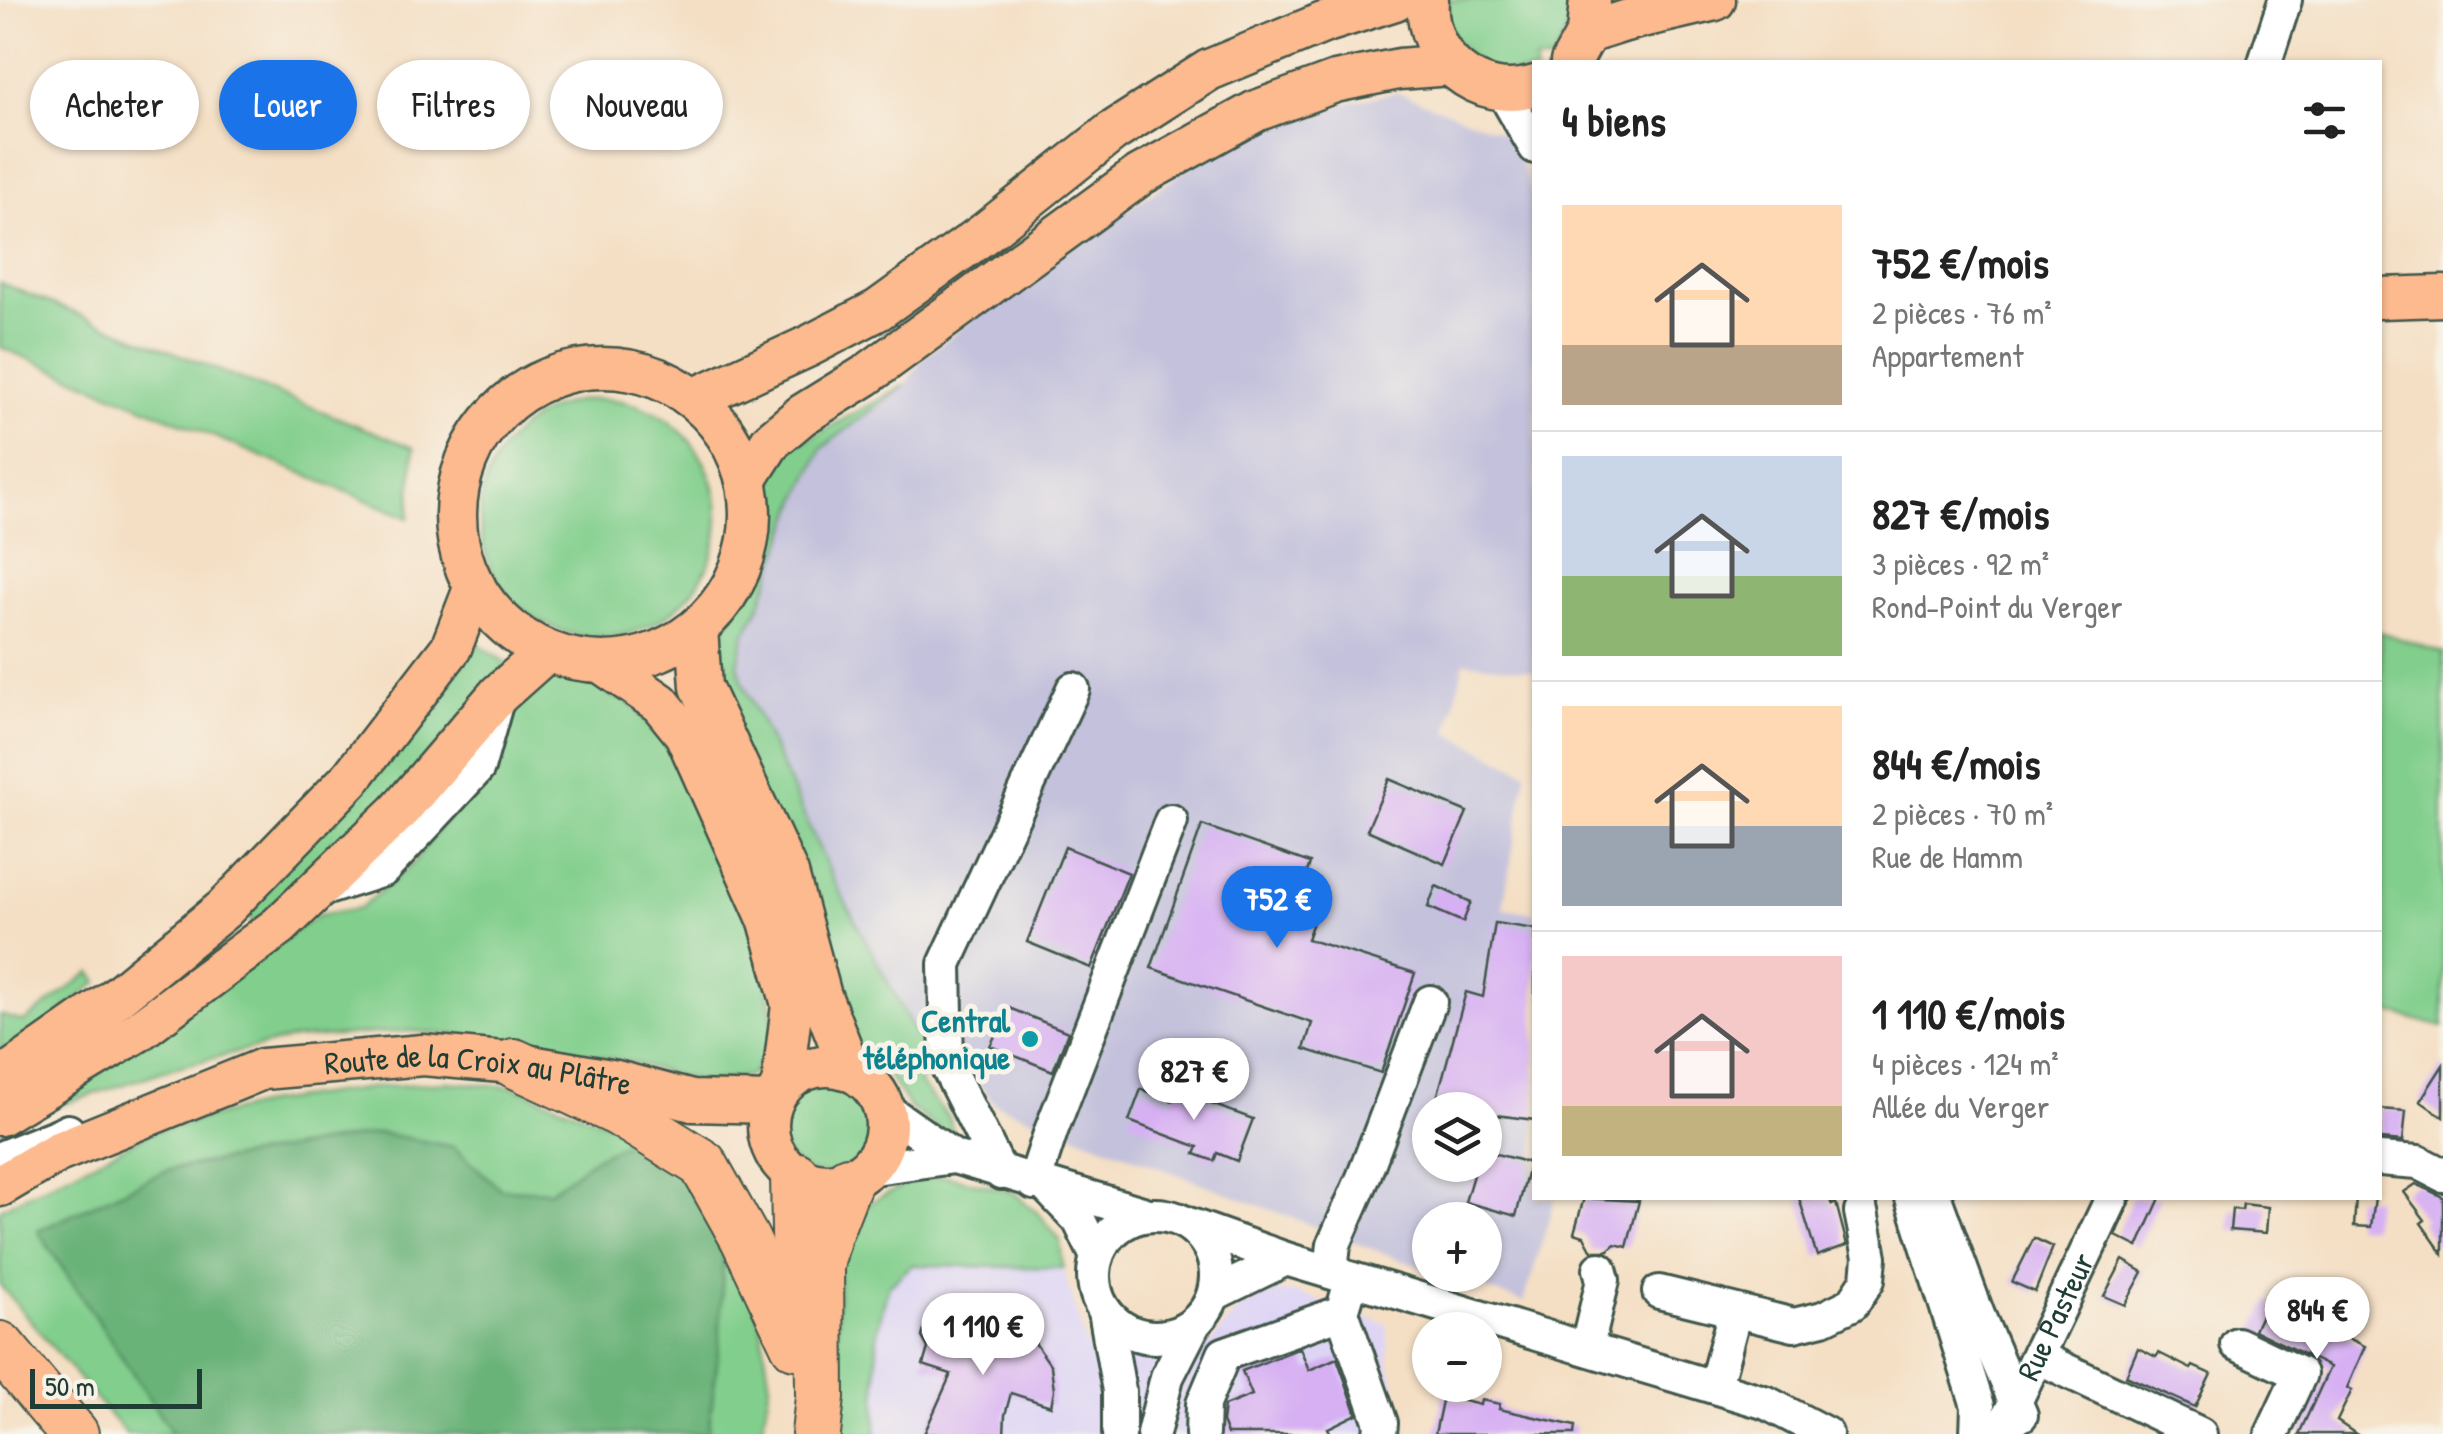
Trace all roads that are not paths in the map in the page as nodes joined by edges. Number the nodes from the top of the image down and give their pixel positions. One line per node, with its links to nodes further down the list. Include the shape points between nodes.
1 (1320, 0): 9 (main road, via 1243,40)
2 (1394, 0): 9 (main road)
3 (1428, 0): 8 (main road, via 1429,27)
4 (1715, 0): 6 (main road)
5 (2286, 0): 7 (street)
6 (1583, 32)
7 (2266, 60)
8 (1450, 65): 10 (main road, via 1466,78); 15 (main road, via 1335,82 1256,111 1140,175 802,415 772,441)
9 (1209, 70): 14 (main road, via 1112,132 878,310)
10 (1518, 88): 11 (street)
11 (1532, 137)
12 (2443, 296): 13 (main road)
13 (2382, 298)
14 (696, 398): 15 (main road, via 730,440); 16 (main road, via 664,380 619,368 573,370 530,386 494,415 468,454 456,498 456,536)
15 (746, 480): 17 (main road, via 750,521 743,562 725,598)
16 (475, 586): 18 (main road, via 513,633); 26 (main road, via 451,648 338,791 224,908 112,1000)
17 (697, 629): 19 (main road, via 652,654); 25 (main road, via 701,687 788,874 821,996)
18 (546, 652): 19 (main road); 30 (main road, via 499,694 398,812 279,926 138,1032)
19 (602, 663): 27 (main road, via 660,702 685,734 769,921 792,1004)
20 (1074, 689): 35 (street, via 945,964 947,1066)
21 (1171, 821): 38 (street, via 1051,1131)
22 (1430, 1002): 50 (street, via 1334,1244)
23 (514, 1063): 24 (main road, Route de la Croix au Plâtre, via 422,1055); 28 (main road, Route de la Croix au Plâtre); 58 (highway, via 618,1112 703,1164)
24 (262, 1068): 32 (street, Route de la Croix au Plâtre, via 88,1122); 39 (main road, Route de la Croix au Plâtre, via 58,1152)
25 (850, 1070): 27 (main road, via 813,1067); 29 (main road, via 875,1090)
26 (0, 1079)
27 (776, 1095): 28 (main road, Route de la Croix au Plâtre); 34 (main road, via 767,1124)
28 (692, 1101): 34 (main road, Route de la Croix au Plâtre)
29 (884, 1108): 31 (street); 36 (main road, via 884,1141)
30 (0, 1115)
31 (954, 1157): 35 (street); 36 (street)
32 (0, 1158)
33 (2382, 1159): 37 (street, via 2418,1162)
34 (782, 1160): 36 (main road, via 812,1183 830,1185); 58 (highway)
35 (1000, 1173): 38 (street)
36 (858, 1175): 66 (highway, via 826,1235 820,1266)
37 (2443, 1175)
38 (1040, 1184): 45 (street); 47 (street, via 1078,1220)
39 (0, 1186)
40 (1907, 1200): 44 (street, via 1872,1215)
41 (1913, 1200): 72 (street, via 1978,1406)
42 (1937, 1200): 63 (street)
43 (2111, 1200): 61 (street, Rue Pasteur)
44 (1856, 1204): 54 (street, via 1870,1257 1868,1280 1852,1304 1794,1325)
45 (1149, 1215): 46 (street); 47 (street, via 1116,1228)
46 (1188, 1224): 48 (street); 52 (street, via 1213,1255)
47 (1097, 1257): 53 (street, via 1094,1276)
48 (1286, 1259): 50 (street); 52 (street)
49 (1600, 1268): 60 (street)
50 (1342, 1275): 55 (street); 60 (street)
51 (1659, 1292): 54 (street)
52 (1214, 1294): 56 (street)
53 (1105, 1311): 56 (street, via 1119,1326 1157,1338); 67 (street)
54 (1736, 1311): 62 (street)
55 (1342, 1312): 69 (street, via 1224,1354 1203,1404); 70 (street)
56 (1194, 1324): 68 (street, via 1167,1377)
57 (2237, 1344): 76 (street, via 2300,1374)
58 (795, 1345): 65 (highway)
59 (0, 1346): 64 (highway)
60 (1588, 1347): 62 (street)
61 (2038, 1357): 63 (street, Rue Pasteur); 75 (street)
62 (1715, 1386): 71 (street, via 1767,1403)
63 (2017, 1401): 73 (street, Rue Pasteur); 74 (street)
64 (74, 1434)
65 (790, 1434)
66 (816, 1434)
67 (1120, 1434)
68 (1153, 1434)
69 (1202, 1434)
70 (1380, 1434)
71 (1826, 1434)
72 (1977, 1434)
73 (2000, 1434)
74 (2026, 1434)
75 (2200, 1434)
76 (2272, 1434)

